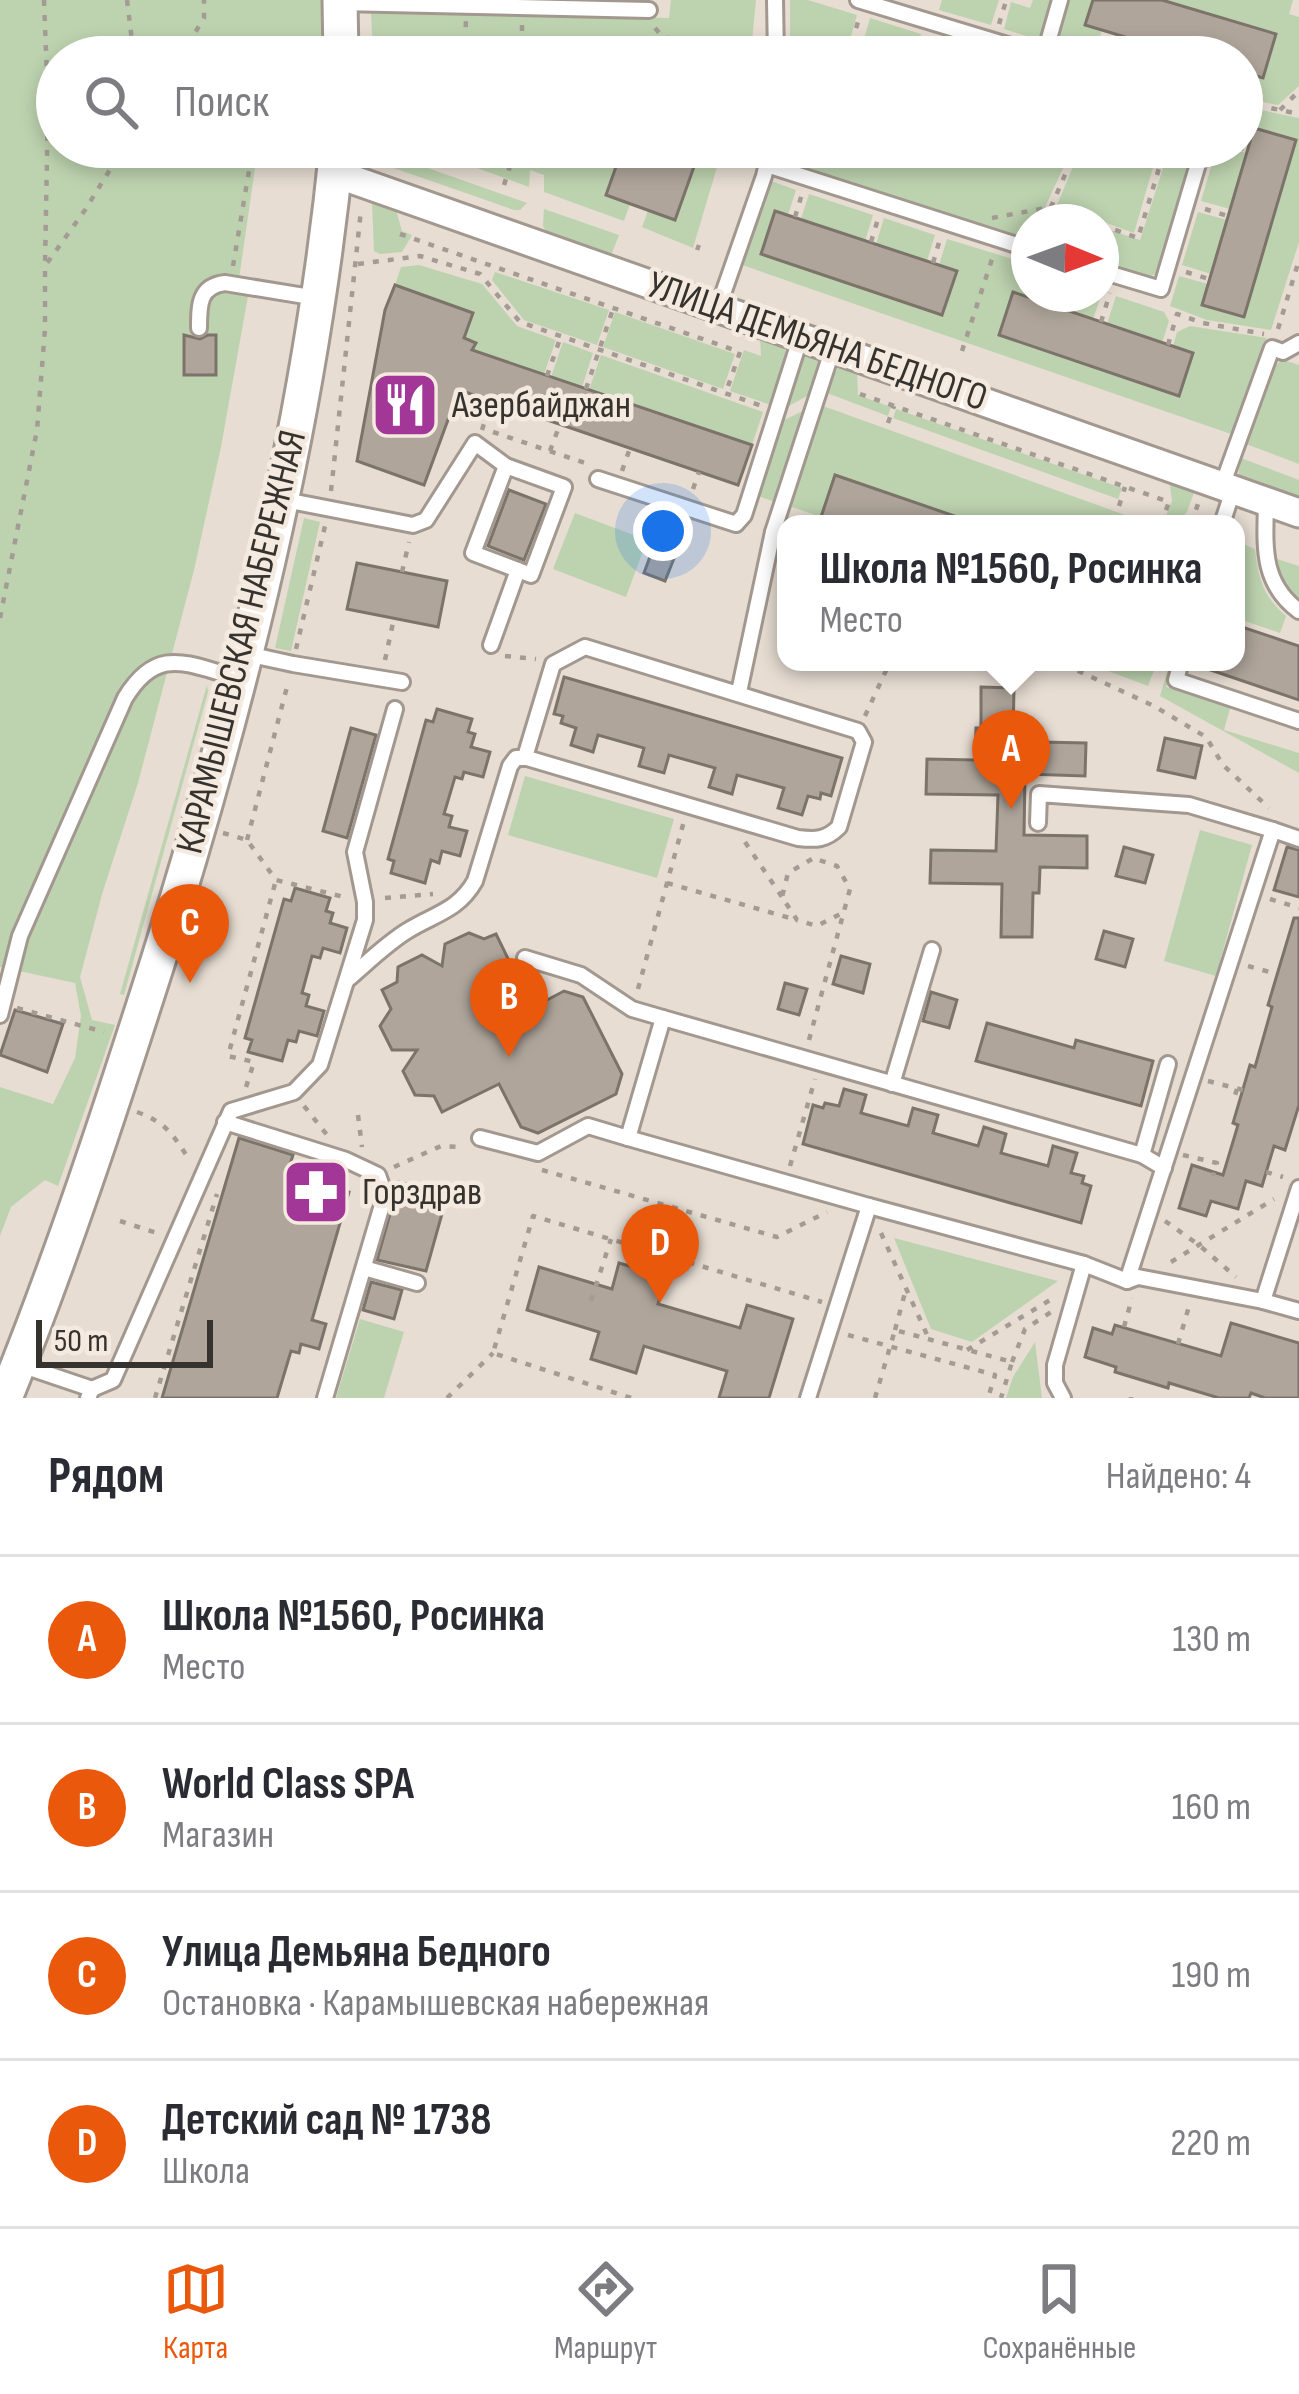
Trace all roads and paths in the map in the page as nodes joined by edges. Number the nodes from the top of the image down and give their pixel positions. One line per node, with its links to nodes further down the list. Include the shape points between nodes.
1 (44, 0): 15 (path)
2 (127, 0): 16 (path)
3 (204, 0): 17 (path)
4 (775, 0): 20 (lane)
5 (1060, 0): 24 (lane)
6 (1006, 1): 12 (path)
7 (340, 2): 8 (lane); 18 (street)
8 (459, 3): 10 (lane)
9 (860, 6): 21 (path); 23 (lane)
10 (522, 7): 11 (lane); 19 (path)
11 (649, 10)
12 (997, 30)
13 (1109, 32): 25 (path)
14 (926, 33): 22 (path)
15 (45, 36)
16 (131, 36)
17 (193, 36)
18 (335, 36)
19 (522, 36)
20 (776, 36)
21 (853, 36)
22 (925, 36)
23 (969, 36)
24 (1051, 36)
25 (1108, 36)
26 (1299, 91): 28 (path)
27 (1263, 106): 28 (path)
28 (1280, 110): 29 (path)
29 (1299, 114)
30 (47, 168): 60 (path)
31 (111, 168): 60 (path)
32 (249, 168): 64 (path)
33 (335, 168): 65 (street, КАРАМЫШЕВСКАЯ НАБЕРЕЖНАЯ)
34 (357, 168): 67 (street, УЛИЦА ДЕМЬЯНА БЕДНОГО)
35 (509, 168): 41 (path)
36 (766, 168): 67 (lane)
37 (776, 168): 50 (lane)
38 (1068, 168): 45 (path)
39 (1159, 168): 51 (path, via 1138,238)
40 (1197, 168): 43 (lane)
41 (504, 184)
42 (804, 188): 49 (path)
43 (1186, 203): 48 (path); 61 (lane)
44 (362, 204): 59 (path)
45 (1052, 204)
46 (880, 213): 54 (path)
47 (1011, 214): 50 (path, via 968,222)
48 (1228, 216)
49 (795, 217)
50 (966, 231): 55 (lane)
51 (1119, 231)
52 (942, 233): 58 (path)
53 (400, 234): 66 (path)
54 (871, 242)
55 (1011, 244)
56 (995, 250): 77 (path)
57 (1299, 260): 74 (path, via 1276,336 1177,314)
58 (932, 263)
59 (358, 264): 72 (path, via 420,256 480,274 520,322); 99 (path)
60 (45, 266): 110 (path, via 37,430)
61 (1168, 266): 62 (lane, via 1161,289); 63 (path)
62 (1119, 276)
63 (1209, 279)
64 (230, 284): 65 (lane); 70 (lane, via 205,291)
65 (317, 298): 96 (street, КАРАМЫШЕВСКАЯ НАБЕРЕЖНАЯ)
66 (613, 308): 76 (path); 80 (path, via 740,352)
67 (718, 308): 71 (street, УЛИЦА ДЕМЬЯНА БЕДНОГО)
68 (1104, 312): 69 (path)
69 (1101, 322)
70 (200, 328)
71 (801, 336): 75 (street, УЛИЦА ДЕМЬЯНА БЕДНОГО); 91 (lane, via 736,524)
72 (561, 337): 76 (path); 78 (path)
73 (1299, 343): 94 (lane, via 1272,348)
74 (1168, 345)
75 (832, 348): 94 (street, УЛИЦА ДЕМЬЯНА БЕДНОГО); 101 (lane)
76 (599, 350): 79 (path); 80 (path)
77 (962, 351)
78 (548, 376)
79 (586, 389)
80 (725, 394): 84 (path)
81 (860, 394): 83 (path)
82 (491, 401): 87 (path)
83 (894, 406): 85 (path); 93 (path)
84 (766, 408)
85 (888, 423)
86 (560, 424): 89 (path)
87 (478, 436): 89 (path); 90 (lane); 105 (lane, via 426,520)
88 (630, 448): 91 (path, via 621,475)
89 (550, 451): 91 (path)
90 (506, 466): 107 (lane, via 473,553); 107 (lane, via 564,487 531,574)
91 (601, 472)
92 (698, 472): 95 (path)
93 (1126, 487): 98 (path); 102 (path, via 1168,502)
94 (1219, 490): 97 (street, УЛИЦА ДЕМЬЯНА БЕДНОГО); 103 (path); 104 (lane)
95 (690, 498)
96 (280, 499): 99 (lane); 115 (street, КАРАМЫШЕВСКАЯ НАБЕРЕЖНАЯ)
97 (1266, 502): 100 (street, УЛИЦА ДЕМЬЯНА БЕДНОГО); 109 (lane, via 1269,569 1282,598)
98 (1119, 506)
99 (328, 511): 105 (lane); 114 (path)
100 (1299, 513)
101 (784, 515)
102 (1162, 515)
103 (1198, 515)
104 (1221, 515)
105 (412, 525): 108 (path)
106 (777, 542): 121 (lane)
107 (518, 570): 112 (lane)
108 (402, 572)
109 (1299, 611)
110 (0, 618)
111 (394, 618): 119 (path)
112 (494, 650): 113 (path)
113 (539, 659)
114 (293, 664): 115 (lane); 119 (lane); 132 (path, via 247,840)
115 (242, 665): 151 (lane, via 165,662 134,683 20,936); 207 (street, КАРАМЫШЕВСКАЯ НАБЕРЕЖНАЯ, via 126,1062)
116 (886, 671): 124 (path)
117 (1077, 671): 126 (path, via 1206,737)
118 (1178, 671): 123 (lane, via 1176,680)
119 (382, 679): 120 (lane)
120 (401, 682)
121 (739, 692): 124 (lane); 125 (lane, via 585,647 553,664)
122 (395, 709): 140 (lane, via 355,852)
123 (1299, 721)
124 (858, 730): 125 (lane, via 864,742 845,812 830,836 815,840)
125 (525, 757): 134 (lane, via 509,766)
126 (1269, 808)
127 (684, 821): 133 (path)
128 (1039, 823): 129 (lane, via 1040,794 1189,805)
129 (1273, 830): 130 (lane); 136 (lane)
130 (1299, 838)
131 (742, 839): 138 (path)
132 (276, 880): 140 (path); 158 (path, via 228,1056 254,1062)
133 (667, 883): 143 (path); 150 (path)
134 (469, 891): 137 (path); 148 (lane)
135 (1279, 892): 139 (path)
136 (1252, 895): 139 (path); 146 (lane)
137 (394, 897)
138 (782, 897): 142 (path, via 788,873 813,858 837,866 850,889); 143 (path)
139 (1276, 901): 141 (path)
140 (365, 902): 148 (lane)
141 (1296, 909)
142 (844, 912): 143 (path, via 818,926); 154 (path)
143 (796, 920)
144 (932, 950): 157 (lane)
145 (525, 958): 150 (lane, via 581,975)
146 (1231, 961): 147 (path); 156 (lane)
147 (1275, 976)
148 (347, 980): 159 (lane, via 320,1065)
149 (15, 1007): 153 (path)
150 (632, 1010): 152 (lane)
151 (0, 1015)
152 (663, 1018): 154 (lane); 164 (lane)
153 (87, 1028)
154 (812, 1061): 157 (lane); 176 (path)
155 (1168, 1064): 168 (lane)
156 (1193, 1076): 160 (path); 167 (lane)
157 (892, 1084): 168 (lane)
158 (247, 1085)
159 (294, 1092): 162 (lane, via 236,1108); 170 (path)
160 (1240, 1092)
161 (358, 1115): 166 (path)
162 (224, 1122): 170 (lane); 174 (lane)
163 (166, 1127): 174 (path)
164 (628, 1138): 165 (lane, via 588,1126 538,1153); 176 (lane)
165 (476, 1144): 169 (path)
166 (362, 1148)
167 (1169, 1151): 172 (lane); 173 (path, via 1217,1163)
168 (1142, 1155): 172 (lane)
169 (414, 1157)
170 (346, 1160): 187 (lane, via 378,1175 386,1195)
171 (533, 1167): 179 (path, via 776,1237)
172 (1164, 1168): 181 (lane)
173 (1213, 1176)
174 (201, 1177): 209 (lane, via 112,1381)
175 (221, 1180): 211 (path)
176 (785, 1183): 179 (lane)
177 (1299, 1188): 194 (lane)
178 (1279, 1196): 185 (path)
179 (851, 1201): 180 (lane)
180 (869, 1206): 186 (lane); 191 (path); 195 (lane)
181 (1150, 1210): 185 (path); 188 (lane)
182 (120, 1221): 183 (path)
183 (136, 1226)
184 (611, 1239): 193 (path); 195 (path); 204 (path, via 533,1216)
185 (1199, 1245): 188 (path); 194 (path)
186 (1084, 1264): 188 (lane); 192 (lane)
187 (364, 1268): 189 (lane); 212 (lane)
188 (1136, 1279): 190 (lane); 197 (path)
189 (417, 1283)
190 (1194, 1288): 194 (lane); 201 (path)
191 (906, 1289): 199 (path); 200 (path)
192 (1077, 1290): 203 (path); 206 (path, via 1025,1329); 219 (lane, via 1055,1364)
193 (591, 1301)
194 (1263, 1301): 196 (lane)
195 (839, 1306): 198 (lane)
196 (1299, 1311)
197 (1124, 1327)
198 (831, 1330): 202 (path); 215 (lane)
199 (895, 1330): 200 (path); 202 (path)
200 (929, 1339): 203 (path)
201 (1178, 1344)
202 (890, 1346): 208 (path); 216 (path)
203 (968, 1350): 205 (path)
204 (493, 1353): 213 (path); 214 (path)
205 (1000, 1358): 206 (path); 208 (path)
206 (1012, 1362): 218 (path)
207 (18, 1364): 209 (lane); 210 (street, КАРАМЫШЕВСКАЯ НАБЕРЕЖНАЯ)
208 (995, 1375): 217 (path)
209 (90, 1393)
210 (5, 1398)
211 (155, 1398)
212 (325, 1398)
213 (447, 1398)
214 (631, 1398)
215 (808, 1398)
216 (875, 1398)
217 (988, 1398)
218 (1001, 1398)
219 (1063, 1398)

